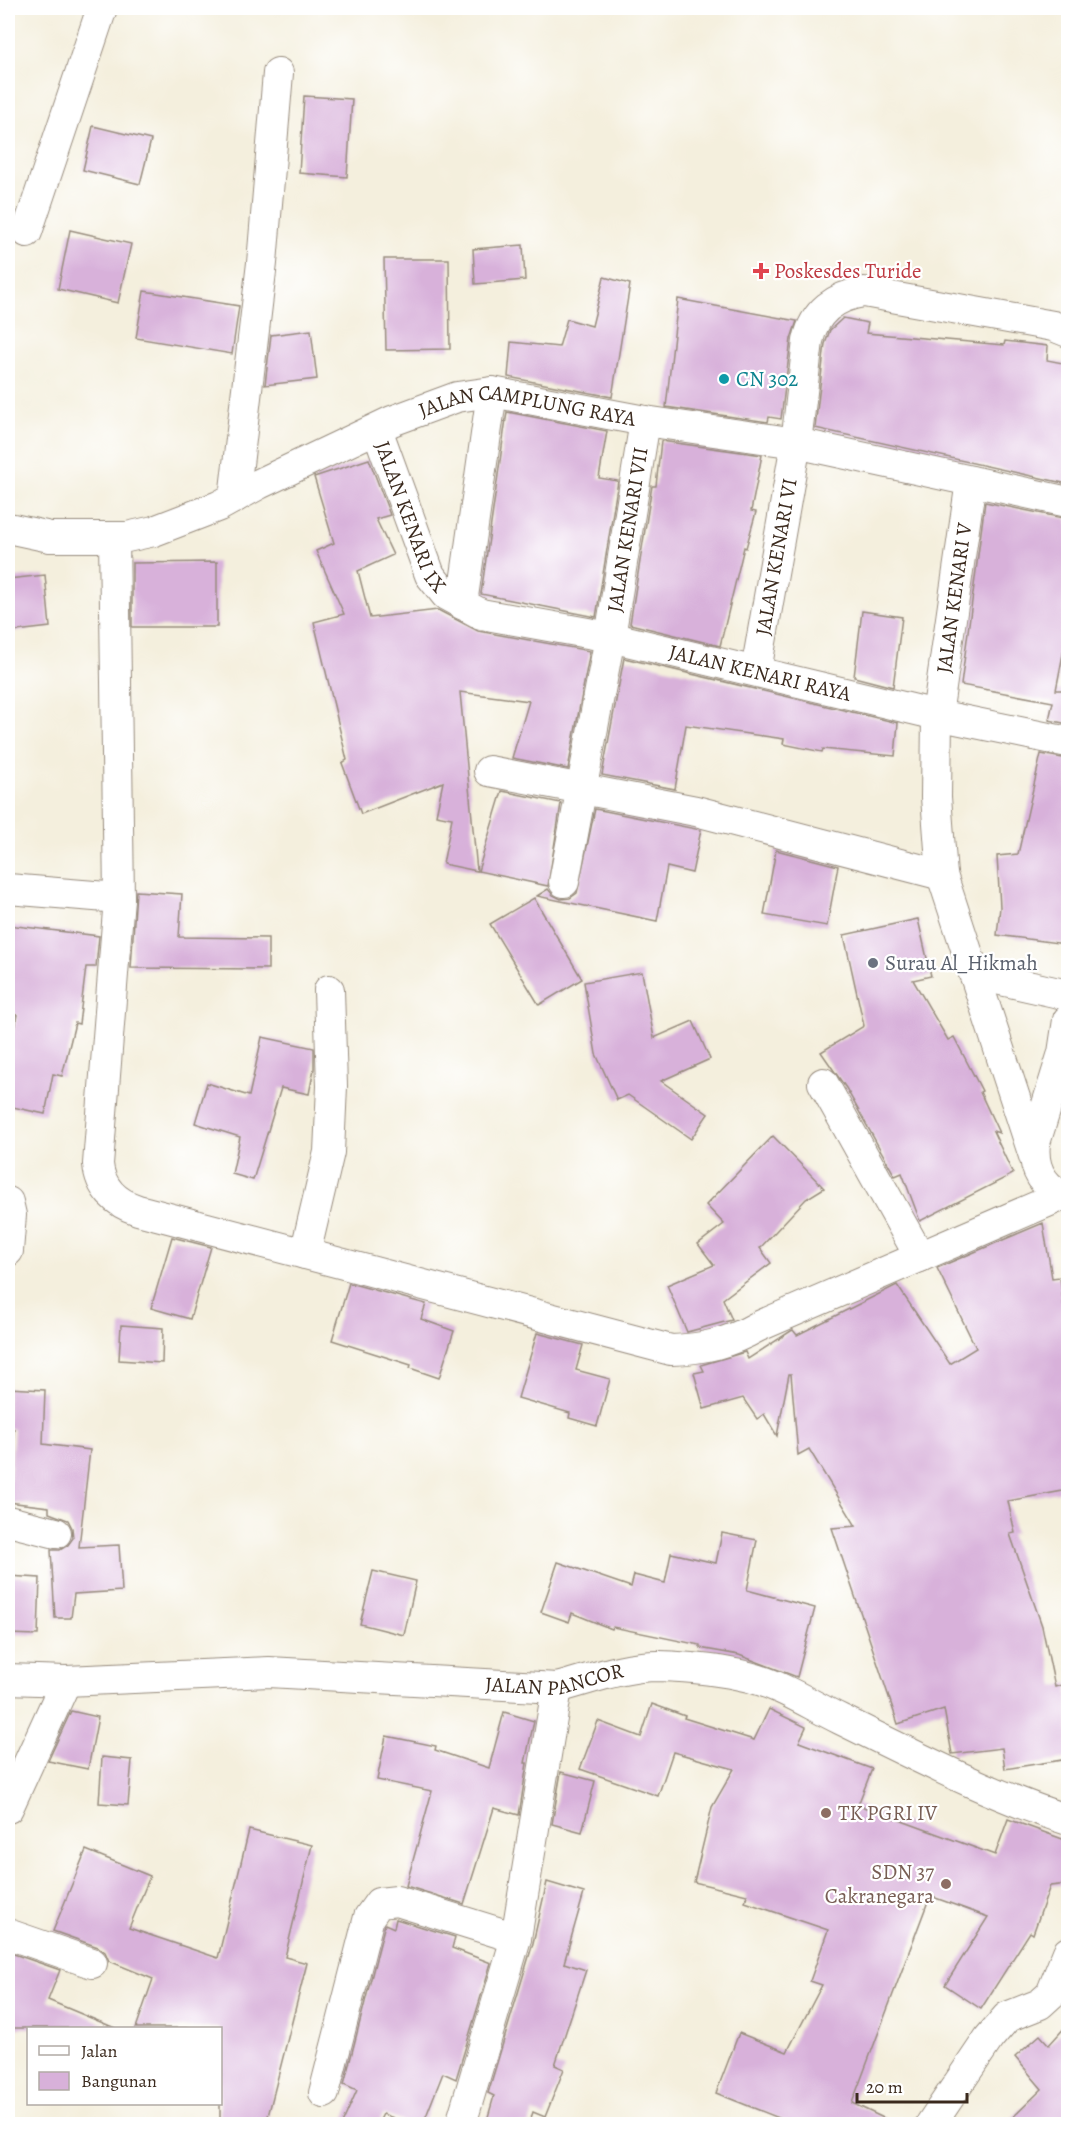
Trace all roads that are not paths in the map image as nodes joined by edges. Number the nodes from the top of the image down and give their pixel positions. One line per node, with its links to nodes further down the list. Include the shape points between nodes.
1 (102, 8): 3 (street)
2 (278, 73): 10 (street, via 262,263)
3 (27, 232)
4 (1068, 332): 8 (street, JALAN KENARI VI, via 1053,326 864,292 844,296 820,314 810,331)
5 (492, 392): 6 (street, JALAN CAMPLUNG RAYA); 7 (street, JALAN CAMPLUNG RAYA, via 457,397); 14 (street)
6 (645, 421): 8 (street, JALAN CAMPLUNG RAYA); 15 (street, JALAN KENARI VII)
7 (377, 429): 10 (street, JALAN CAMPLUNG RAYA); 14 (street, JALAN KENARI IX, via 430,575 440,589)
8 (796, 443): 9 (street, JALAN CAMPLUNG RAYA); 16 (street, JALAN KENARI VI)
9 (971, 481): 11 (street, JALAN CAMPLUNG RAYA); 17 (street, JALAN KENARI V)
10 (234, 498): 13 (street, JALAN CAMPLUNG RAYA, via 154,531)
11 (1068, 502)
12 (8, 528): 13 (street, JALAN CAMPLUNG RAYA, via 50,537)
13 (114, 537): 24 (street)
14 (458, 602): 15 (street, JALAN KENARI RAYA, via 481,614)
15 (610, 636): 16 (street, JALAN KENARI RAYA); 20 (street, JALAN KENARI VII)
16 (756, 671): 17 (street, JALAN KENARI RAYA)
17 (937, 715): 18 (street, JALAN KENARI RAYA); 21 (street, JALAN KENARI V, via 936,797)
18 (1068, 742)
19 (489, 771): 20 (street)
20 (583, 788): 21 (street, via 696,811); 22 (street, JALAN KENARI VII)
21 (942, 875): 25 (street, JALAN KENARI V)
22 (564, 882)
23 (8, 889): 24 (street)
24 (119, 898): 35 (street, via 98,1164 105,1187 130,1207)
25 (974, 974): 27 (street); 31 (street, JALAN KENARI V)
26 (329, 990): 35 (street, via 329,1152)
27 (1068, 995)
28 (1068, 1020): 29 (street)
29 (1066, 1053): 31 (street)
30 (824, 1083): 36 (street)
31 (1034, 1156): 32 (street, JALAN KENARI V, via 1044,1183)
32 (1065, 1197): 36 (street)
33 (8, 1202): 34 (street)
34 (8, 1251)
35 (305, 1254): 36 (street, via 671,1350 737,1339)
36 (920, 1257)
37 (8, 1521): 38 (street)
38 (56, 1533)
39 (8, 1680): 40 (street, JALAN PANCOR)
40 (66, 1681): 41 (street, JALAN PANCOR, via 269,1672); 42 (street)
41 (557, 1688): 43 (street, JALAN PANCOR, via 598,1674 657,1666 750,1677 1026,1806); 45 (street)
42 (8, 1808)
43 (1068, 1820)
44 (8, 1934): 47 (street)
45 (516, 1938): 48 (street, via 393,1900 379,1903 369,1917); 49 (street)
46 (1068, 1952): 50 (street, via 1051,1994 1040,2004 1007,2017)
47 (92, 1963)
48 (324, 2093)
49 (461, 2124)
50 (931, 2124)

